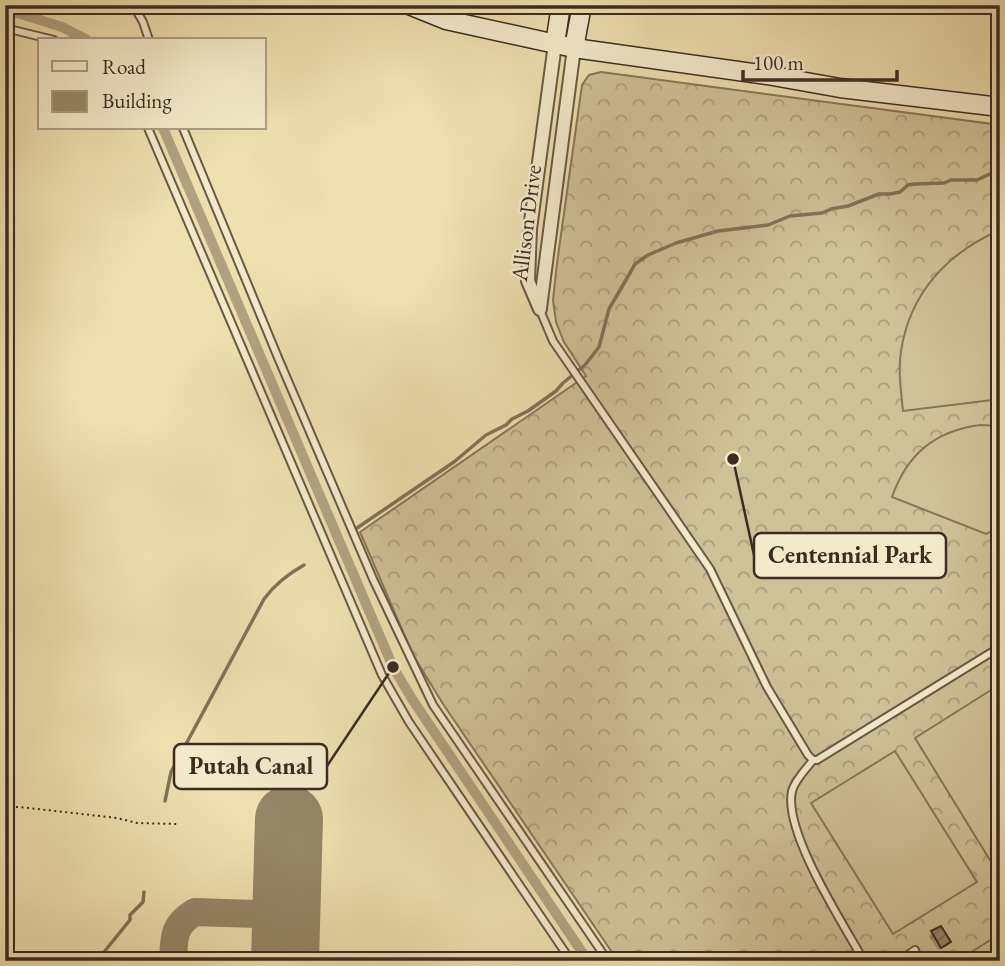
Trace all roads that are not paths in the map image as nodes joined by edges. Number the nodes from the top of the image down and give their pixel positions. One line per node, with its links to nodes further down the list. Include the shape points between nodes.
1 (133, 5): 7 (lane)
2 (409, 5): 8 (main road, via 446,20)
3 (561, 5): 8 (main road, Allison Drive)
4 (582, 5): 9 (main road, Allison Drive)
5 (5, 28): 6 (lane)
6 (46, 38)
7 (148, 38)
8 (555, 44): 9 (main road); 13 (street, Allison Drive, via 527,281)
9 (574, 48): 10 (main road); 13 (street, Allison Drive)
10 (1000, 107)
11 (149, 130): 17 (lane, via 391,694)
12 (184, 130): 18 (lane, via 373,579 433,705)
13 (540, 309): 15 (lane, via 553,341 710,569 767,687)
14 (1000, 647): 15 (lane)
15 (813, 760): 19 (lane, via 792,793 794,820 813,868)
16 (915, 950): 20 (lane)
17 (571, 961)
18 (608, 961)
19 (864, 961)
20 (899, 961)

